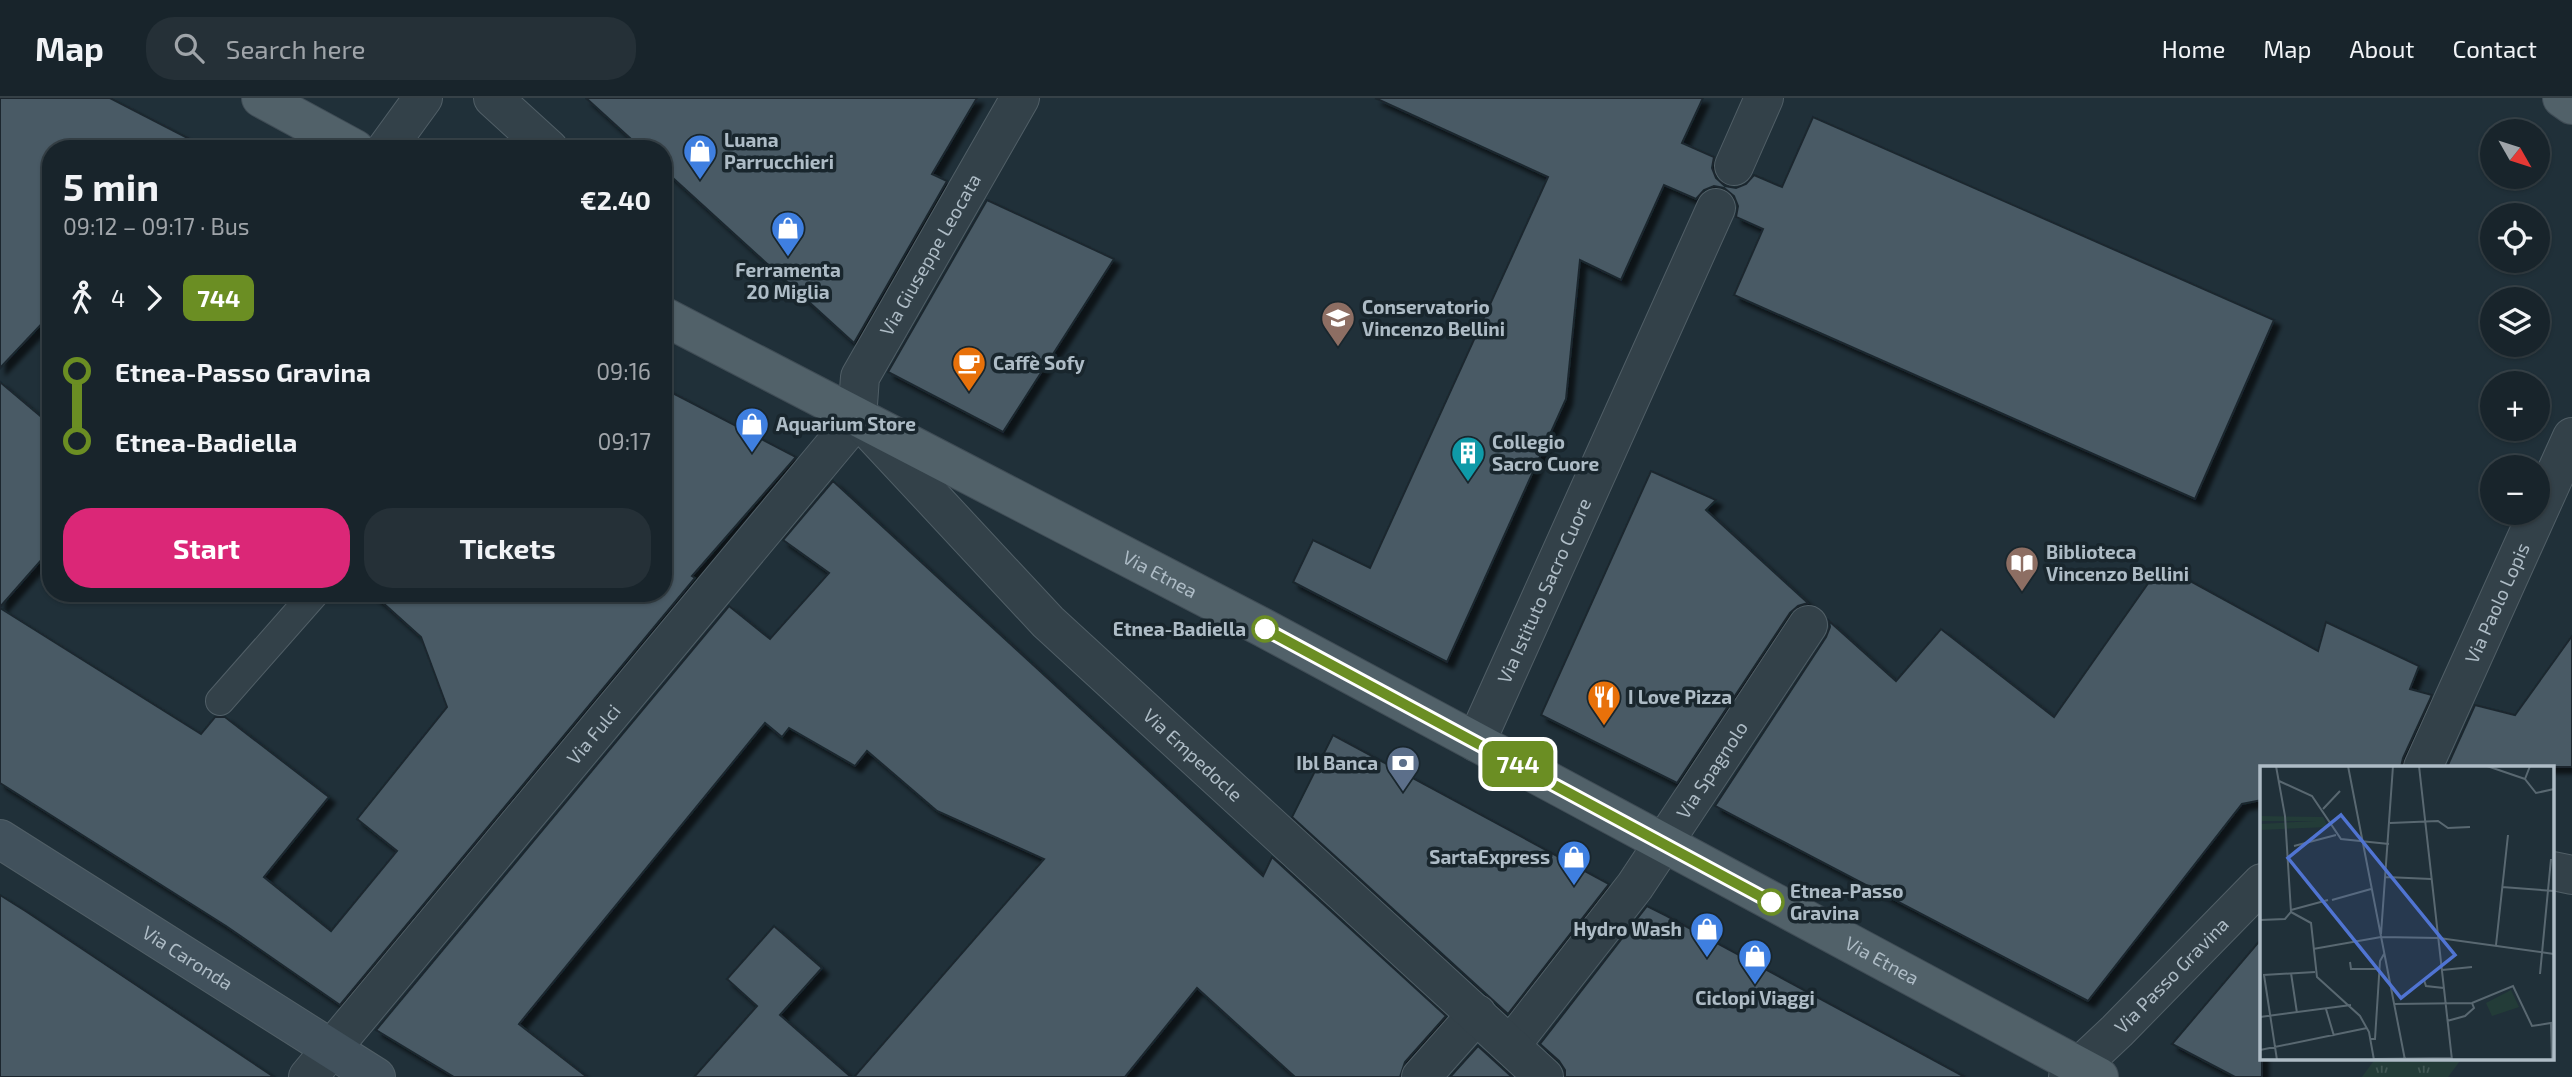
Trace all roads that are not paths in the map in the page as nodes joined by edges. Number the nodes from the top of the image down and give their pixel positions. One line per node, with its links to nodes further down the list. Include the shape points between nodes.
1 (261, 98): 8 (main road)
2 (423, 98): 9 (street)
3 (1020, 98): 14 (street, Via Giuseppe Leocata, via 860,377)
4 (1764, 98): 11 (street)
5 (2562, 98): 7 (main road)
6 (512, 104): 10 (street)
7 (2572, 105)
8 (338, 140)
9 (393, 140)
10 (542, 140)
11 (1734, 166)
12 (1716, 208): 19 (street, Via Istituto Sacro Cuore)
13 (672, 321): 14 (main road, Via Etnea)
14 (857, 418): 19 (main road, Via Etnea); 26 (street, Via Empedocle, via 1048,622); 28 (street, Via Fulci)
15 (2572, 437): 20 (street, Via Paolo Lopis)
16 (307, 602): 18 (lane)
17 (1808, 625): 22 (street, Via Spagnolo)
18 (220, 701)
19 (1476, 742): 22 (main road, Via Etnea)
20 (2423, 766)
21 (0, 839): 28 (main road, Via Caronda)
22 (1664, 844): 27 (street, Via Spagnolo); 29 (main road, Via Etnea)
23 (2554, 871): 24 (street)
24 (2572, 875)
25 (2260, 885): 29 (street, Via Passo Gravina)
26 (1477, 1014): 27 (street, Via Empedocle); 31 (street)
27 (1511, 1045): 32 (street, Via Empedocle)
28 (320, 1063): 30 (main road, Via Caronda)
29 (2082, 1074)
30 (376, 1077)
31 (1421, 1077)
32 (1544, 1077)

